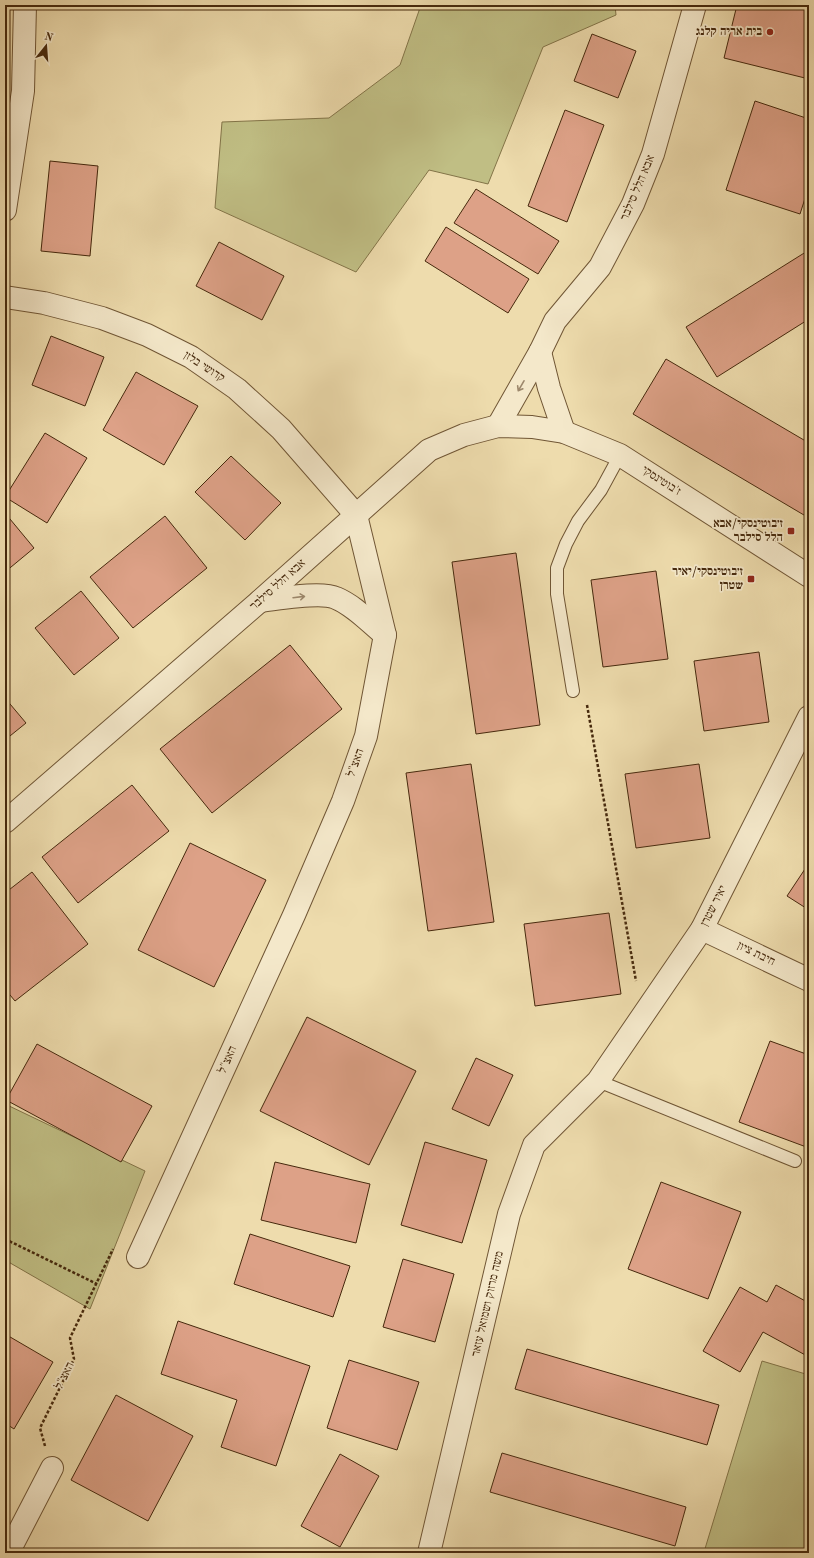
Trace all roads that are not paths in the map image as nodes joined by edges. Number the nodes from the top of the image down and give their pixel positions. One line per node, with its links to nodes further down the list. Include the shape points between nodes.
1 (25, 5): 3 (street, via 23,91)
2 (695, 5): 5 (street, אבא הלל סילבר, via 652,154 633,204 600,267 555,321)
3 (5, 210)
4 (5, 297): 9 (street, קדושי בלזן, via 44,303 102,318 147,335 191,357 237,390 281,429)
5 (540, 352): 6 (street, אבא הלל סילבר, one-way to 6); 7 (street)
6 (498, 426): 7 (street, ז'בוטינסקי, via 532,427); 9 (street, אבא הלל סילבר, via 464,435 429,450)
7 (564, 432): 8 (street, ז'בוטינסקי)
8 (620, 454): 10 (street, ז'בוטינסקי); 13 (lane, via 601,490 578,521 557,568 557,594)
9 (356, 515): 11 (street, אבא הלל סילבר); 12 (street, האצ"ל)
10 (809, 576)
11 (260, 601): 12 (street, one-way to 12, via 310,595 336,598 354,609); 15 (street, אבא הלל סילבר)
12 (385, 635): 20 (street, האצ"ל, via 366,736 343,801 294,915)
13 (573, 691)
14 (809, 717): 16 (street, יאיר שטרן)
15 (5, 822)
16 (702, 929): 17 (street, חיבת ציון); 18 (street, יאיר שטרן)
17 (809, 980)
18 (598, 1082): 19 (lane); 23 (street, משה מרזוק ושמואל עזאר, via 534,1145 509,1214)
19 (795, 1161)
20 (138, 1257)
21 (52, 1468): 22 (street)
22 (8, 1553)
23 (429, 1553)

